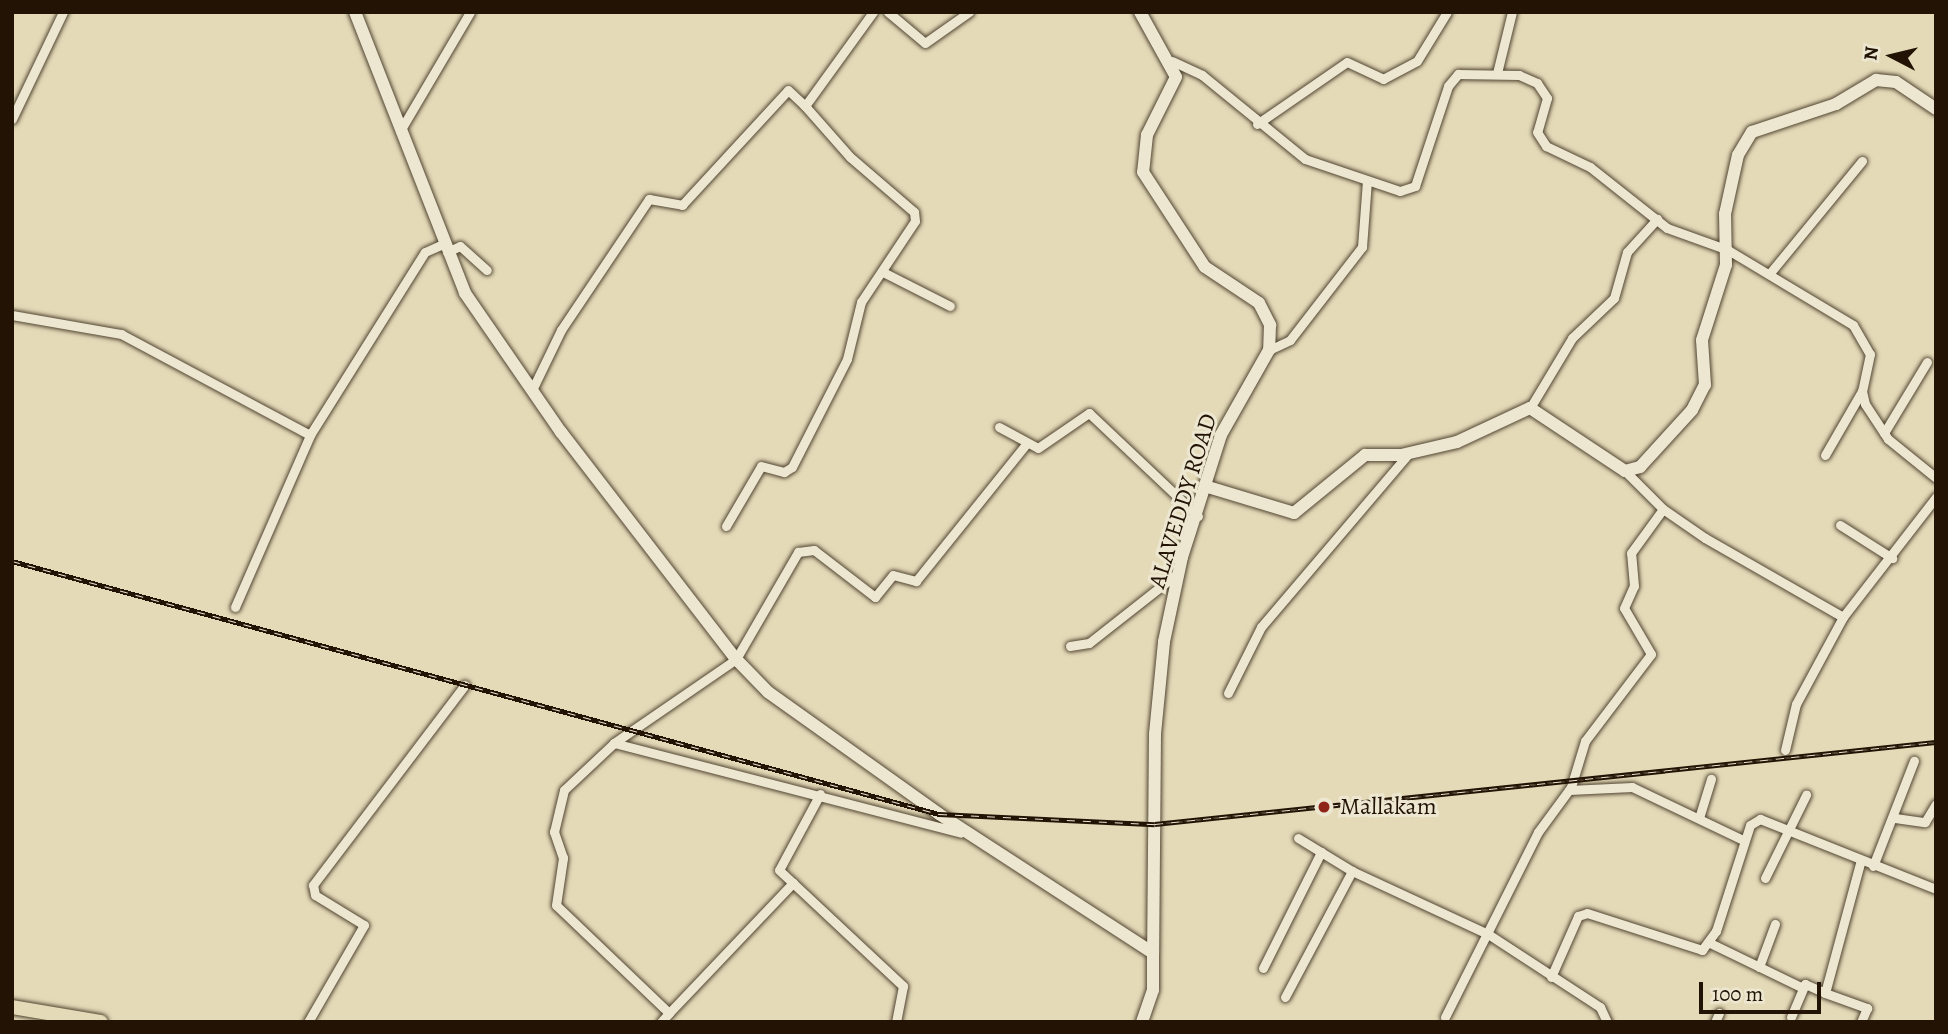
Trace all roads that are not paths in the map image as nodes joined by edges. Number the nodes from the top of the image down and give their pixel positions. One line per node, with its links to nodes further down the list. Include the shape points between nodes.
1 (63, 12): 14 (street)
2 (355, 12): 16 (street)
3 (470, 12): 16 (street)
4 (873, 12): 12 (street)
5 (888, 12): 6 (street, via 925,43)
6 (968, 12)
7 (1140, 12): 10 (street)
8 (1447, 12): 15 (street, via 1417,61 1383,79 1347,62)
9 (1513, 12): 11 (street)
10 (1172, 61): 15 (street, via 1202,75); 27 (street, via 1176,77 1147,135 1143,172 1205,267 1259,303 1270,325)
11 (1496, 73): 18 (street, via 1466,71 1448,86 1415,186 1400,191); 19 (street, via 1519,75 1543,90 1540,141 1590,167)
12 (805, 106): 23 (street, via 850,157 914,212 908,236); 29 (street, via 788,90 682,205 649,199 561,330)
13 (1936, 109): 21 (street, via 1896,82 1876,80 1836,104 1752,132 1738,155 1724,214)
14 (12, 119)
15 (1257, 124): 18 (street, via 1323,168)
16 (400, 131): 20 (street)
17 (1862, 162): 24 (street)
18 (1367, 181): 27 (street, via 1362,247 1290,340)
19 (1657, 219): 21 (street, via 1682,236); 31 (street, via 1627,252 1614,298 1572,338)
20 (445, 248): 22 (street, via 460,246); 29 (street, via 466,293); 34 (street, via 432,244 425,253)
21 (1728, 250): 24 (street); 38 (street, via 1702,340 1705,385 1653,457)
22 (487, 270)
23 (883, 271): 25 (street); 45 (street, via 861,303 847,359 792,467 784,472 761,466)
24 (1770, 273): 30 (street, via 1853,325 1865,340 1870,354)
25 (950, 306)
26 (12, 315): 34 (street, via 121,334)
27 (1269, 350): 40 (street, ALAVEDDY ROAD, via 1221,435)
28 (1927, 362): 33 (street)
29 (532, 390): 51 (street)
30 (1861, 391): 33 (street); 37 (street)
31 (1530, 408): 36 (street, via 1457,442); 38 (street)
32 (999, 427): 35 (street)
33 (1884, 433): 39 (street)
34 (310, 435): 48 (street)
35 (1027, 443): 43 (street, via 1045,445 1089,413); 51 (street, via 916,581 897,574 875,597 814,550 798,552)
36 (1408, 454): 40 (street, via 1365,455 1294,513); 53 (street, via 1261,627)
37 (1825, 455)
38 (1625, 471): 42 (street)
39 (1936, 478)
40 (1208, 487): 43 (street, ALAVEDDY ROAD)
41 (1936, 498): 46 (street)
42 (1663, 509): 49 (street, via 1752,569); 58 (street, via 1631,552 1634,586 1624,608 1653,649 1586,741)
43 (1198, 516): 47 (street, ALAVEDDY ROAD)
44 (1840, 525): 46 (street)
45 (726, 526)
46 (1892, 558): 49 (street)
47 (1178, 573): 50 (street, via 1089,643); 78 (street, ALAVEDDY ROAD, via 1155,734)
48 (236, 607)
49 (1843, 617): 55 (street, via 1796,704)
50 (1070, 646)
51 (736, 659): 54 (street); 65 (street, via 768,692)
52 (465, 685): 90 (street, via 313,885 315,895 364,925)
53 (1228, 693)
54 (614, 743): 59 (street); 86 (street, via 556,803 554,832 563,858 553,900 563,918)
55 (1785, 750)
56 (1914, 761): 63 (street)
57 (1711, 779): 62 (street)
58 (1569, 790): 62 (street, via 1632,787); 76 (street, via 1538,832)
59 (820, 794): 65 (street); 73 (street, via 780,863)
60 (1806, 795): 64 (street)
61 (1936, 804): 63 (street, via 1925,822)
62 (1699, 818): 67 (street)
63 (1895, 818): 70 (street)
64 (1788, 831): 67 (street, via 1760,819); 69 (street); 72 (street)
65 (974, 837): 78 (street)
66 (1298, 838): 68 (street)
67 (1743, 840): 77 (street)
68 (1321, 852): 71 (street); 80 (street)
69 (1860, 863): 70 (street); 83 (street)
70 (1873, 866): 74 (street)
71 (1352, 871): 76 (street); 84 (street)
72 (1765, 877)
73 (793, 883): 86 (street); 92 (street, via 903,986)
74 (1936, 889)
75 (1775, 924): 79 (street)
76 (1488, 934): 81 (street); 87 (street)
77 (1710, 943): 79 (street); 81 (street, via 1692,951 1587,914 1578,916)
78 (1153, 953): 93 (street, ALAVEDDY ROAD, via 1153,990)
79 (1759, 967): 82 (street)
80 (1263, 968)
81 (1551, 977): 94 (street, via 1600,1007)
82 (1801, 987): 83 (street); 88 (street)
83 (1825, 993): 95 (street, via 1867,1008)
84 (1285, 997)
85 (12, 1007): 89 (main road)
86 (669, 1013): 91 (street)
87 (1445, 1017)
88 (1791, 1017)
89 (101, 1022)
90 (308, 1022)
91 (661, 1022)
92 (896, 1022)
93 (1142, 1022)
94 (1607, 1022)
95 (1861, 1022)

